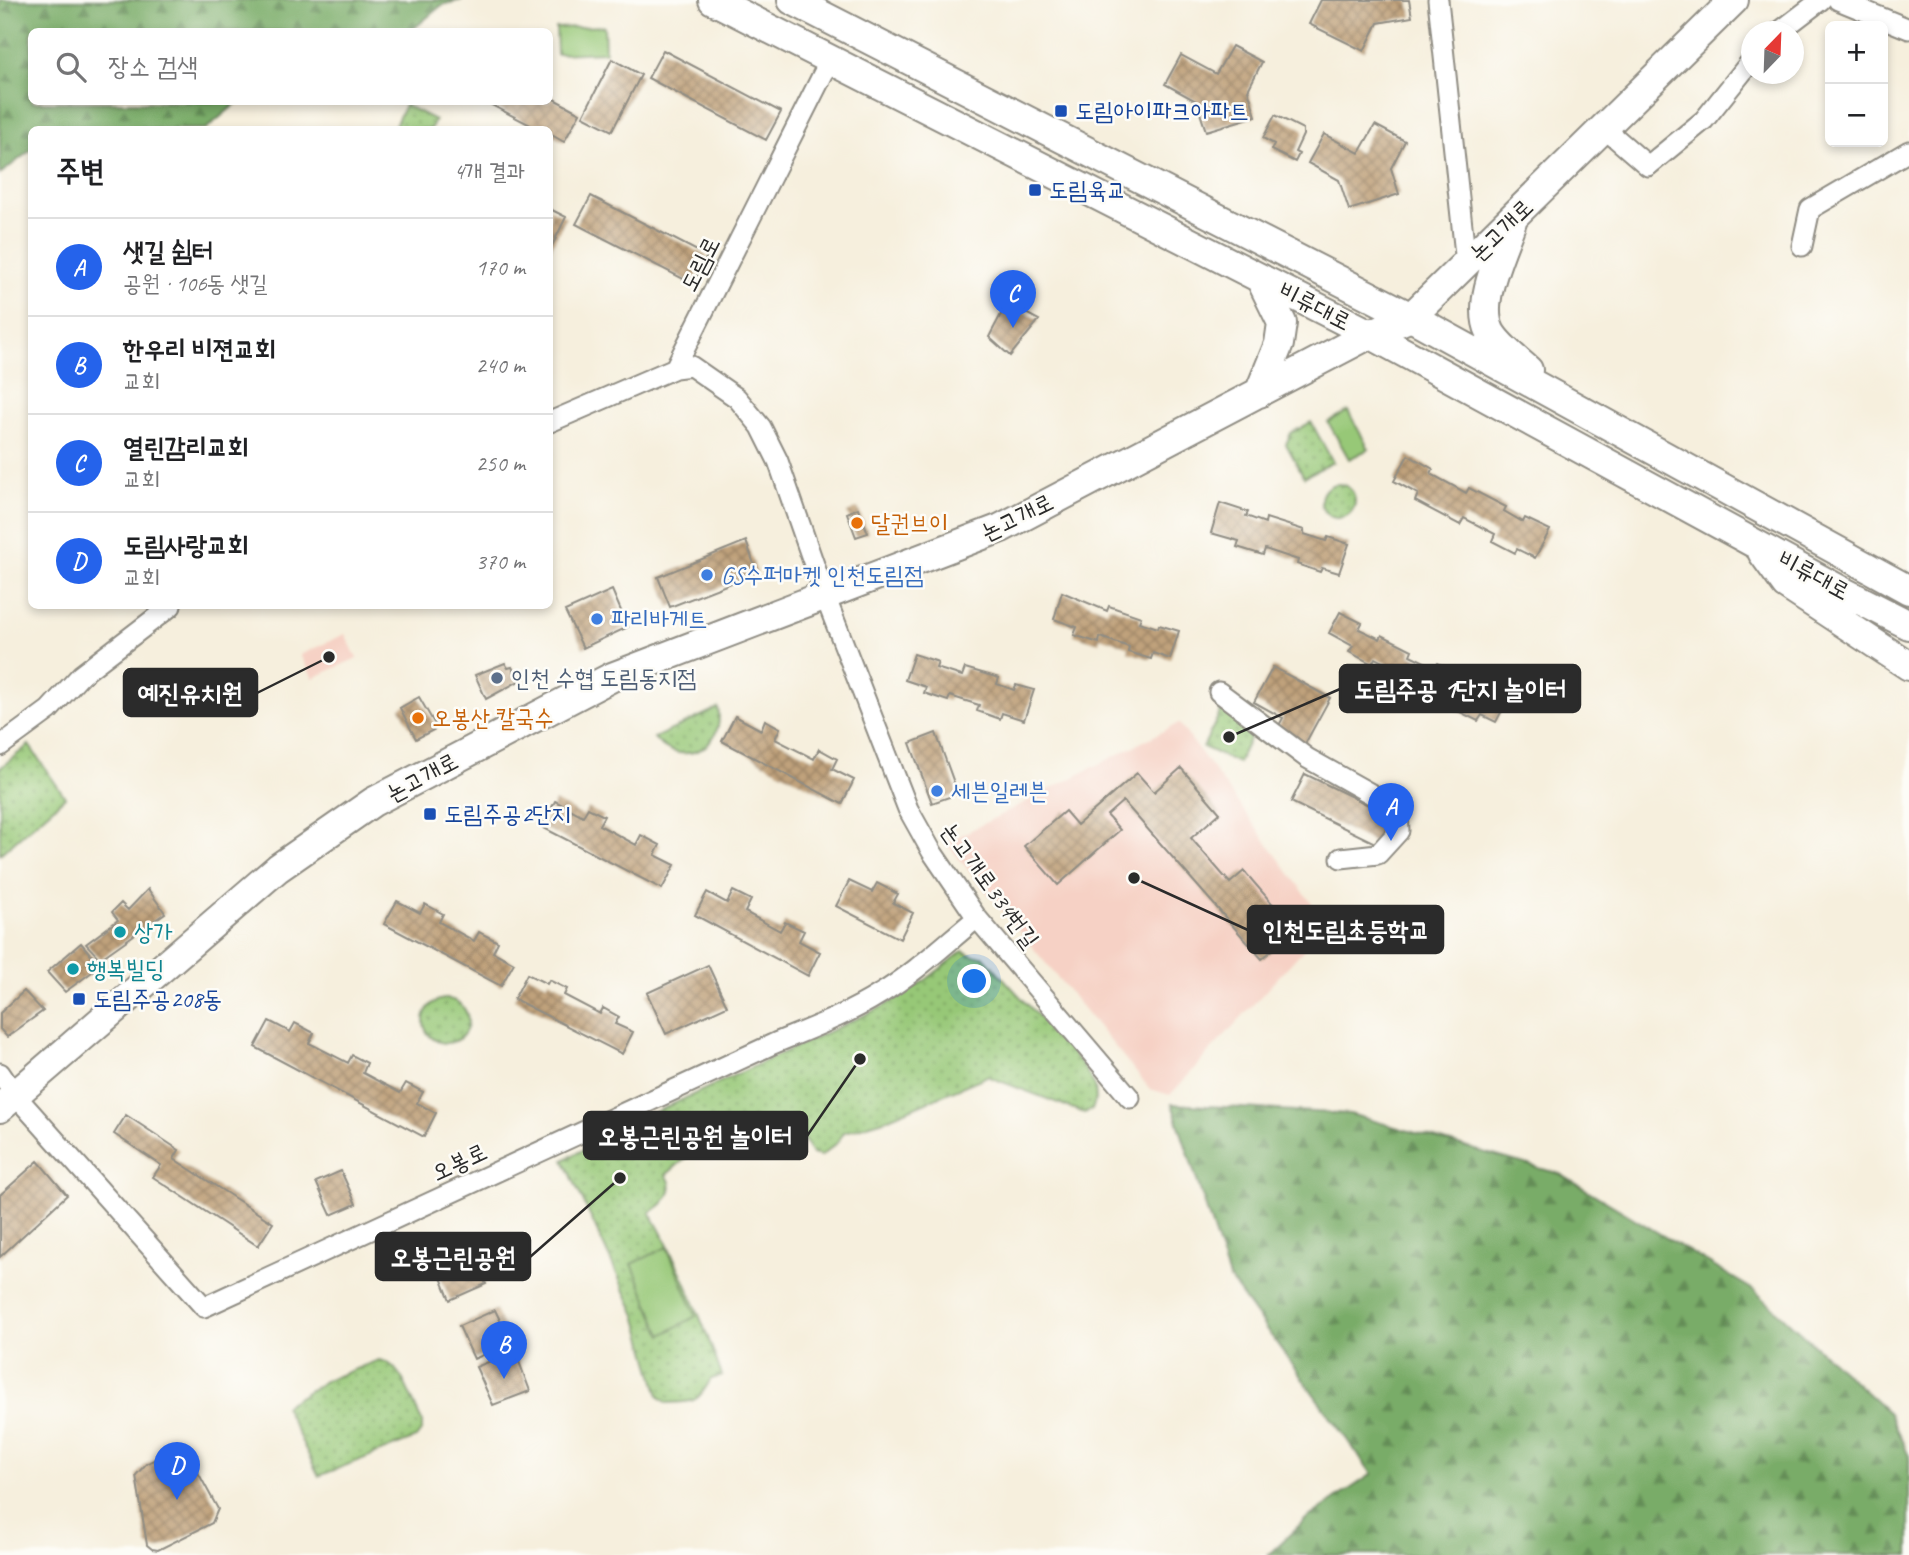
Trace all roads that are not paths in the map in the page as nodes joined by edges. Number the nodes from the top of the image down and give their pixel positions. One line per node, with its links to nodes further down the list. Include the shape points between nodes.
1 (713, 0): 9 (main road, 비류대로)
2 (792, 0): 17 (main road, 비류대로)
3 (1438, 0): 15 (street)
4 (1734, 0): 11 (main road, 논고개로)
5 (1821, 0): 7 (street)
6 (1838, 0): 8 (street)
7 (1793, 21)
8 (1909, 29)
9 (830, 60): 16 (main road, 비류대로); 19 (street, 도림로)
10 (1741, 74): 11 (street, via 1704,120 1648,166)
11 (1604, 128): 13 (main road, 논고개로)
12 (1909, 151): 14 (street, via 1810,209)
13 (1513, 218): 15 (main road, 논고개로); 21 (main road, via 1484,313 1491,333)
14 (1802, 246)
15 (1466, 264): 17 (main road, 논고개로)
16 (1260, 278): 18 (main road, 비류대로); 20 (main road, via 1282,323 1279,344)
17 (1411, 317): 18 (main road, 논고개로); 21 (main road, 비류대로)
18 (1370, 334): 20 (main road, 논고개로); 23 (main road, 비류대로)
19 (675, 368): 22 (street); 28 (street, 논고개로334번길, via 691,366 714,381 737,398 761,427 778,461)
20 (1258, 393): 28 (main road, 논고개로, via 1001,528)
21 (1552, 394): 24 (main road, 비류대로)
22 (553, 421)
23 (1757, 544): 26 (main road, 비류대로); 32 (main road, via 1786,585)
24 (1856, 562): 25 (main road); 27 (main road, 비류대로)
25 (1909, 578)
26 (1840, 590): 30 (main road, 비류대로); 31 (main road)
27 (1909, 590)
28 (825, 596): 36 (street, 논고개로334번길, via 908,809); 37 (main road, 논고개로, via 612,677 373,802 278,868)
29 (168, 609): 34 (street, via 81,675 49,710)
30 (1909, 625)
31 (1909, 644)
32 (1909, 666)
33 (1219, 692): 35 (street, via 1307,758 1398,809 1399,831 1378,855)
34 (0, 747)
35 (1341, 859)
36 (977, 918): 37 (street, 오봉로, via 920,966 846,1013 204,1307); 38 (street, 논고개로334번길)
37 (5, 1092)
38 (1130, 1098)

